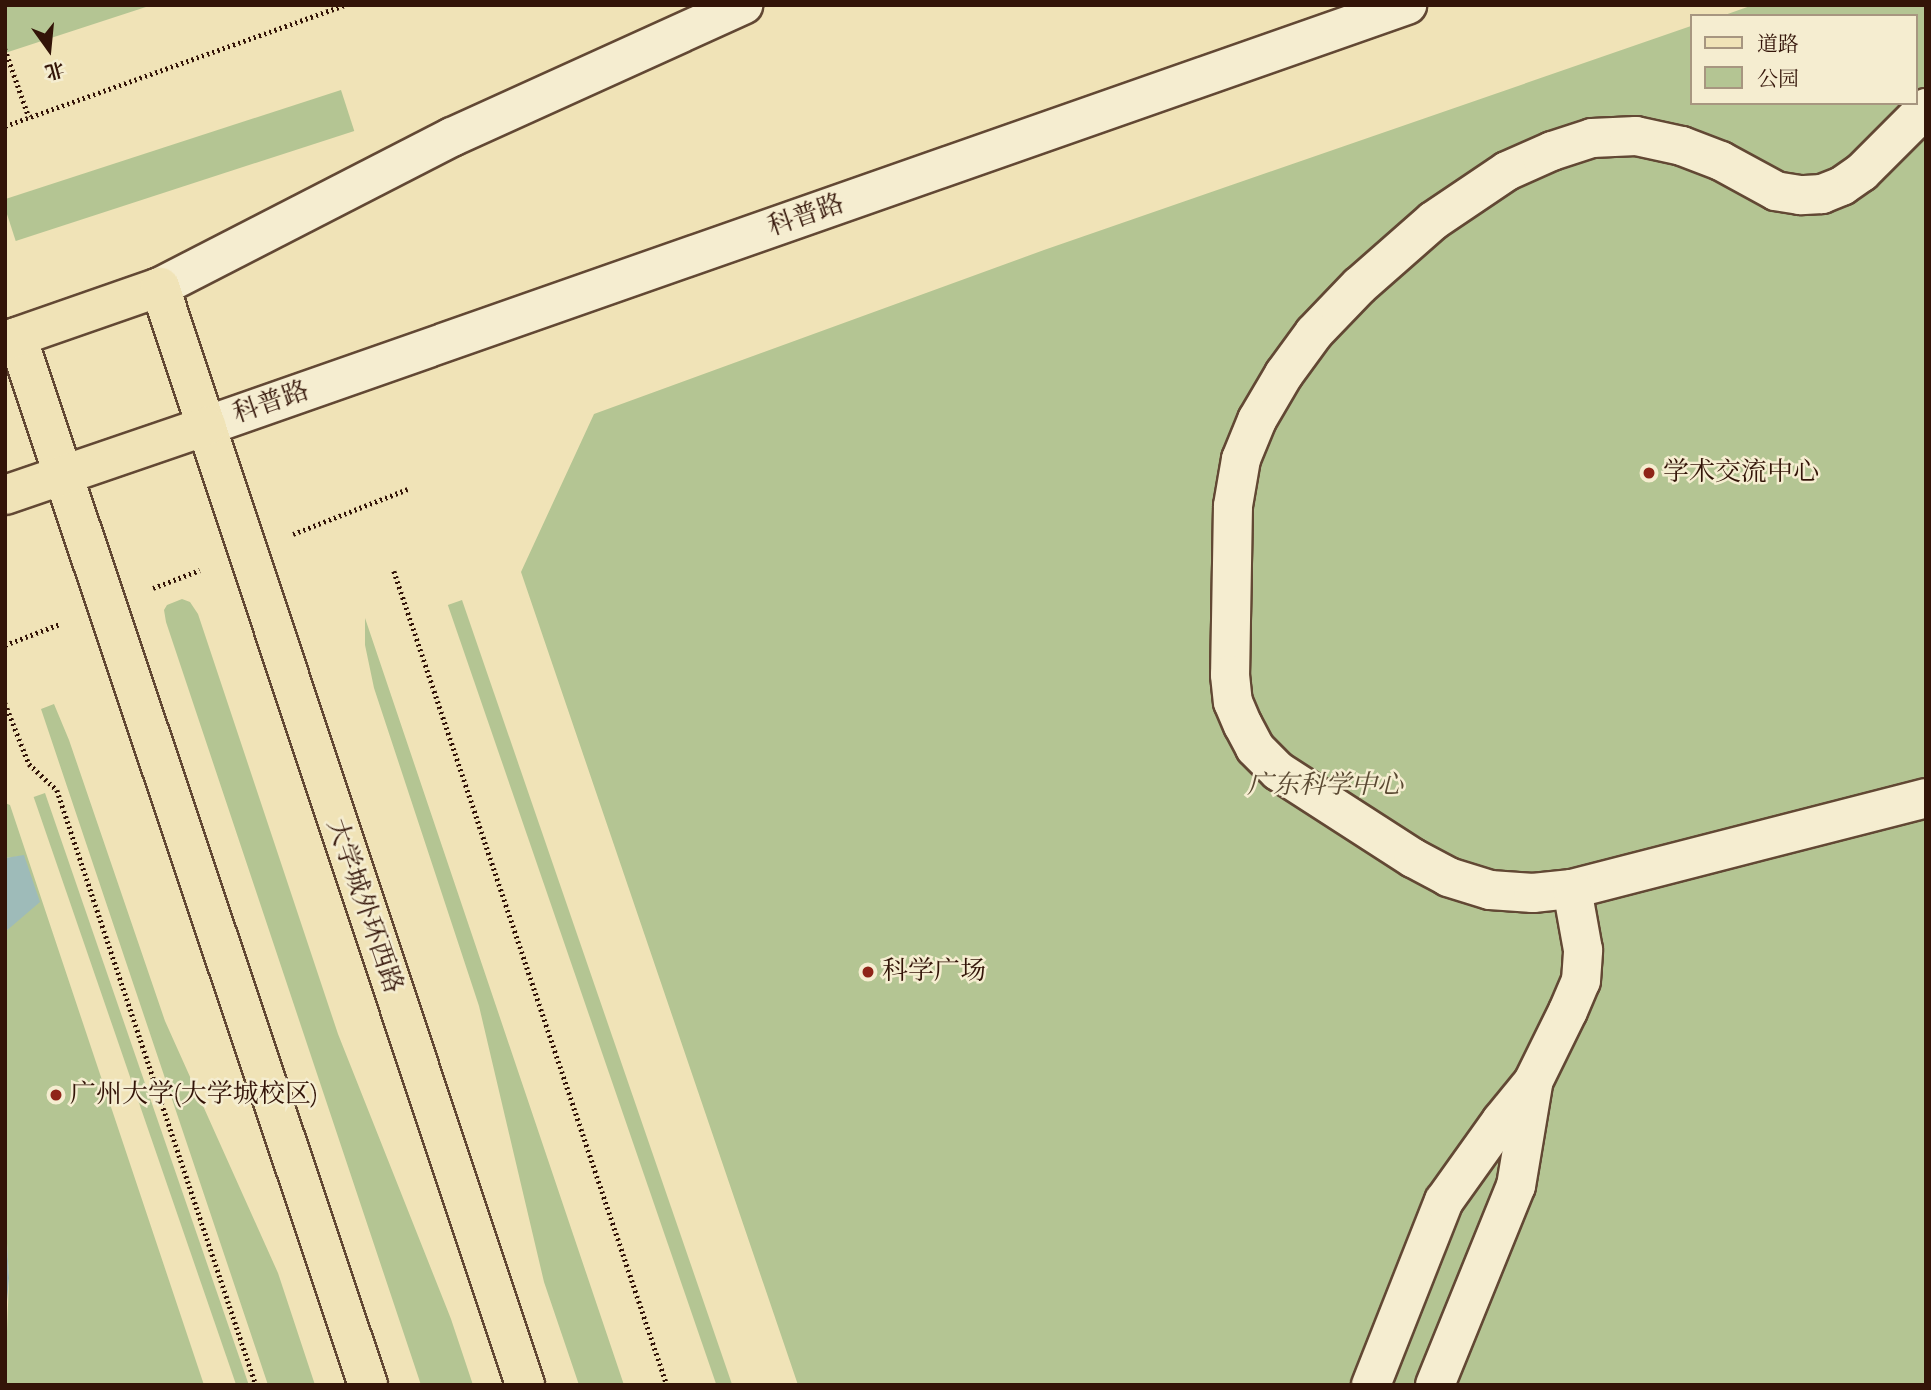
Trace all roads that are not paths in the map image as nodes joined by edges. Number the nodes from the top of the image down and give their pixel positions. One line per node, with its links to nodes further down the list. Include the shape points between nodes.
1 (743, 5): 4 (street, via 452,137)
2 (1407, 5): 6 (street, 科普路)
3 (1926, 108): 10 (street, via 1862,172 1822,194 1776,191 1721,160 1636,136 1592,138 1507,171 1433,221 1359,286 1314,333 1257,420 1241,459 1233,506 1230,675 1233,702 1255,748 1300,786 1448,877 1490,890 1533,894)
4 (160, 287): 5 (main road); 6 (main road, 大学城外环西路)
5 (11, 339): 7 (main road)
6 (206, 426): 7 (main road); 13 (main road, 大学城外环西路)
7 (62, 475): 8 (main road); 12 (main road)
8 (5, 495)
9 (1926, 798): 10 (street)
10 (1572, 889): 11 (street, via 1583,950 1581,981)
11 (1534, 1082): 14 (street, via 1444,1202); 15 (street, via 1516,1186)
12 (368, 1385)
13 (525, 1385)
14 (1371, 1385)
15 (1435, 1385)

